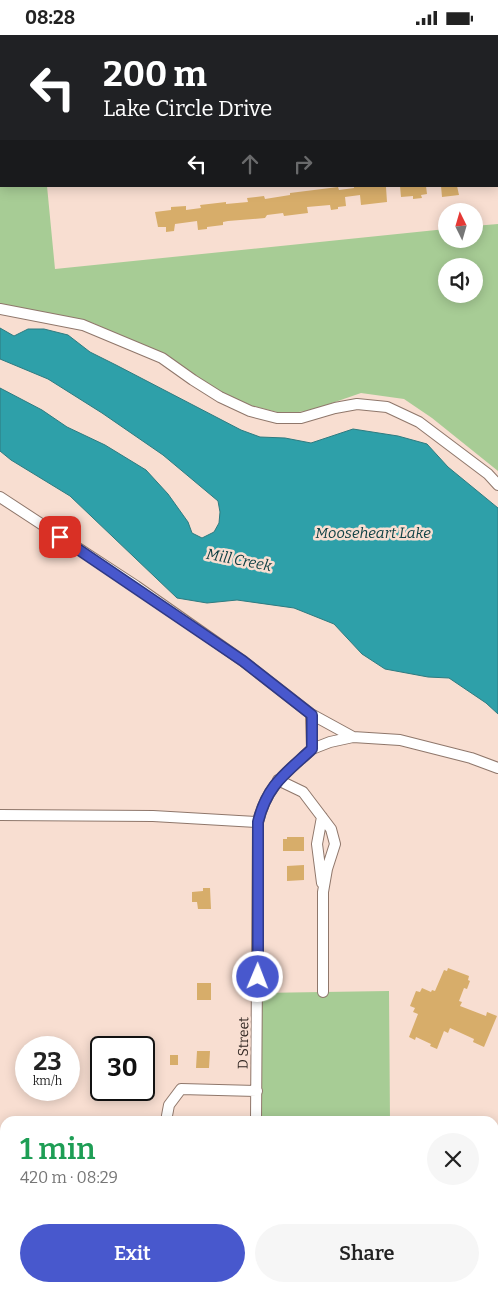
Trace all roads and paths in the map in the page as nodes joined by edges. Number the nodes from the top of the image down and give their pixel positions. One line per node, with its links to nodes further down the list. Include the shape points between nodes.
1 (0, 309): 2 (street, via 83,325 162,358 220,397 277,419 301,418 357,404 387,407 420,423)
2 (498, 485)
3 (0, 497): 4 (street, via 243,661)
4 (312, 715): 5 (street); 6 (street)
5 (353, 737): 6 (street); 7 (street, via 400,740)
6 (312, 749): 8 (street, D Street)
7 (498, 768)
8 (278, 779): 10 (street, via 303,792); 11 (street, D Street, via 262,806)
9 (0, 815): 11 (street, via 153,816)
10 (322, 817): 12 (street, via 317,844); 12 (street, via 331,829 335,844)
11 (258, 822): 14 (street, D Street)
12 (323, 892): 13 (street)
13 (323, 992)
14 (257, 1091): 15 (street, via 181,1089 169,1105); 16 (street, D Street)
15 (167, 1116)
16 (256, 1116)

